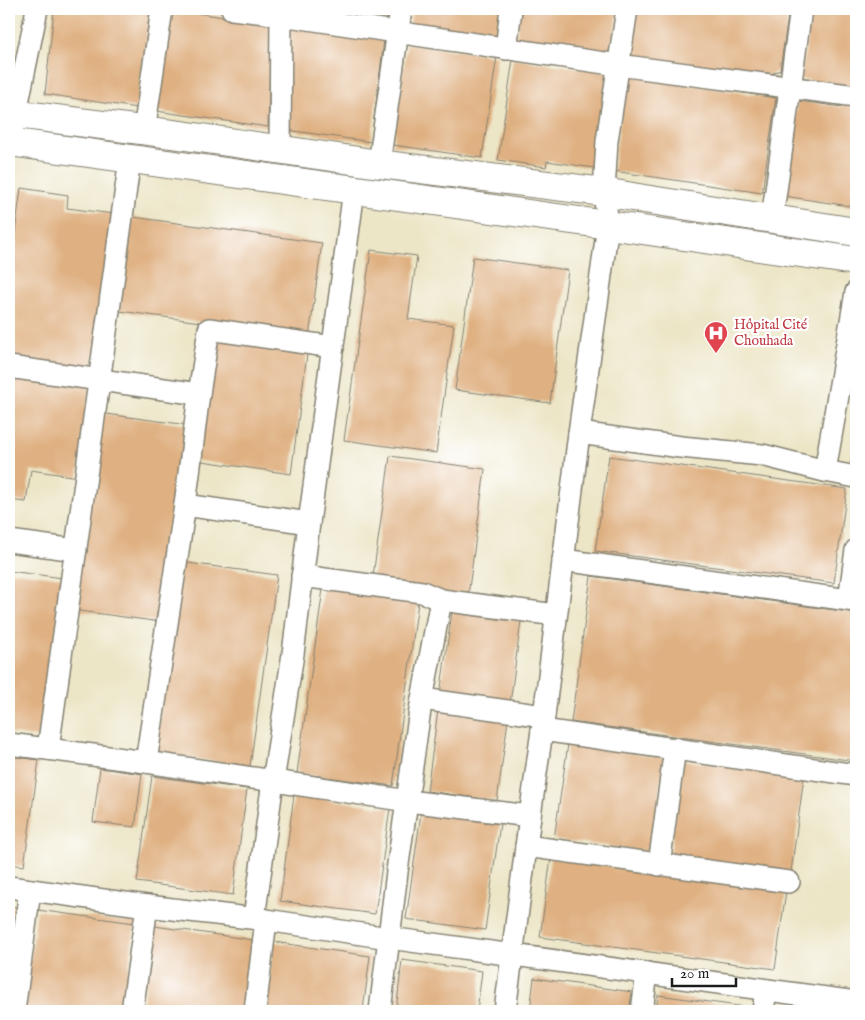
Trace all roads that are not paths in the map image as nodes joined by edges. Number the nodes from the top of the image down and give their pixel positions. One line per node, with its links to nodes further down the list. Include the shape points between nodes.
1 (37, 9): 14 (street)
2 (162, 9): 15 (street)
3 (232, 9): 8 (street)
4 (401, 9): 9 (street)
5 (511, 9): 10 (street)
6 (627, 9): 11 (street)
7 (801, 9): 12 (street)
8 (281, 12): 9 (street); 17 (street)
9 (397, 33): 10 (street); 19 (street)
10 (506, 49): 11 (street)
11 (618, 65): 12 (street); 21 (street, via 607,141)
12 (790, 88): 13 (street); 22 (street)
13 (856, 96)
14 (13, 114): 15 (street); 16 (street)
15 (144, 131): 17 (street)
16 (9, 145): 18 (street)
17 (280, 150): 19 (street)
18 (130, 159): 20 (street); 29 (street)
19 (379, 164): 21 (street)
20 (354, 190): 23 (street); 27 (street)
21 (604, 192): 22 (street); 23 (street)
22 (772, 219): 24 (street)
23 (608, 225): 25 (street); 31 (street)
24 (856, 232)
25 (856, 261)
26 (856, 292): 32 (street)
27 (333, 347): 30 (street, via 208,329); 35 (street)
28 (9, 367): 29 (street)
29 (99, 379): 30 (street); 37 (street)
30 (199, 394): 34 (street)
31 (579, 433): 32 (street, via 762,455); 39 (street)
32 (825, 471): 33 (street)
33 (856, 477)
34 (185, 505): 35 (street); 49 (street)
35 (309, 523): 40 (street)
36 (9, 541): 37 (street)
37 (76, 550): 48 (street)
38 (856, 550): 42 (street)
39 (563, 560): 42 (street); 43 (street)
40 (302, 576): 41 (street, via 422,592); 51 (street)
41 (440, 600): 43 (street); 44 (street)
42 (853, 600)
43 (556, 615): 45 (street)
44 (422, 699): 45 (street); 52 (street)
45 (543, 723): 47 (street); 53 (street)
46 (9, 744): 48 (street)
47 (675, 748): 50 (street); 55 (street)
48 (48, 749): 49 (street)
49 (146, 762): 51 (street)
50 (856, 775)
51 (273, 781): 52 (street); 60 (street)
52 (408, 801): 53 (street); 61 (street)
53 (530, 816): 54 (street)
54 (526, 846): 55 (street); 62 (street)
55 (659, 865): 56 (street)
56 (789, 882)
57 (9, 887): 58 (street)
58 (30, 890): 59 (street); 66 (street)
59 (147, 906): 60 (street); 67 (street)
60 (260, 919): 61 (street); 68 (street)
61 (389, 938): 62 (street); 69 (street)
62 (512, 955): 63 (street); 70 (street)
63 (646, 973): 64 (street); 71 (street)
64 (766, 990): 65 (street); 72 (street)
65 (856, 1002)
66 (14, 1011)
67 (132, 1011)
68 (255, 1011)
69 (380, 1011)
70 (506, 1011)
71 (642, 1011)
72 (763, 1011)

